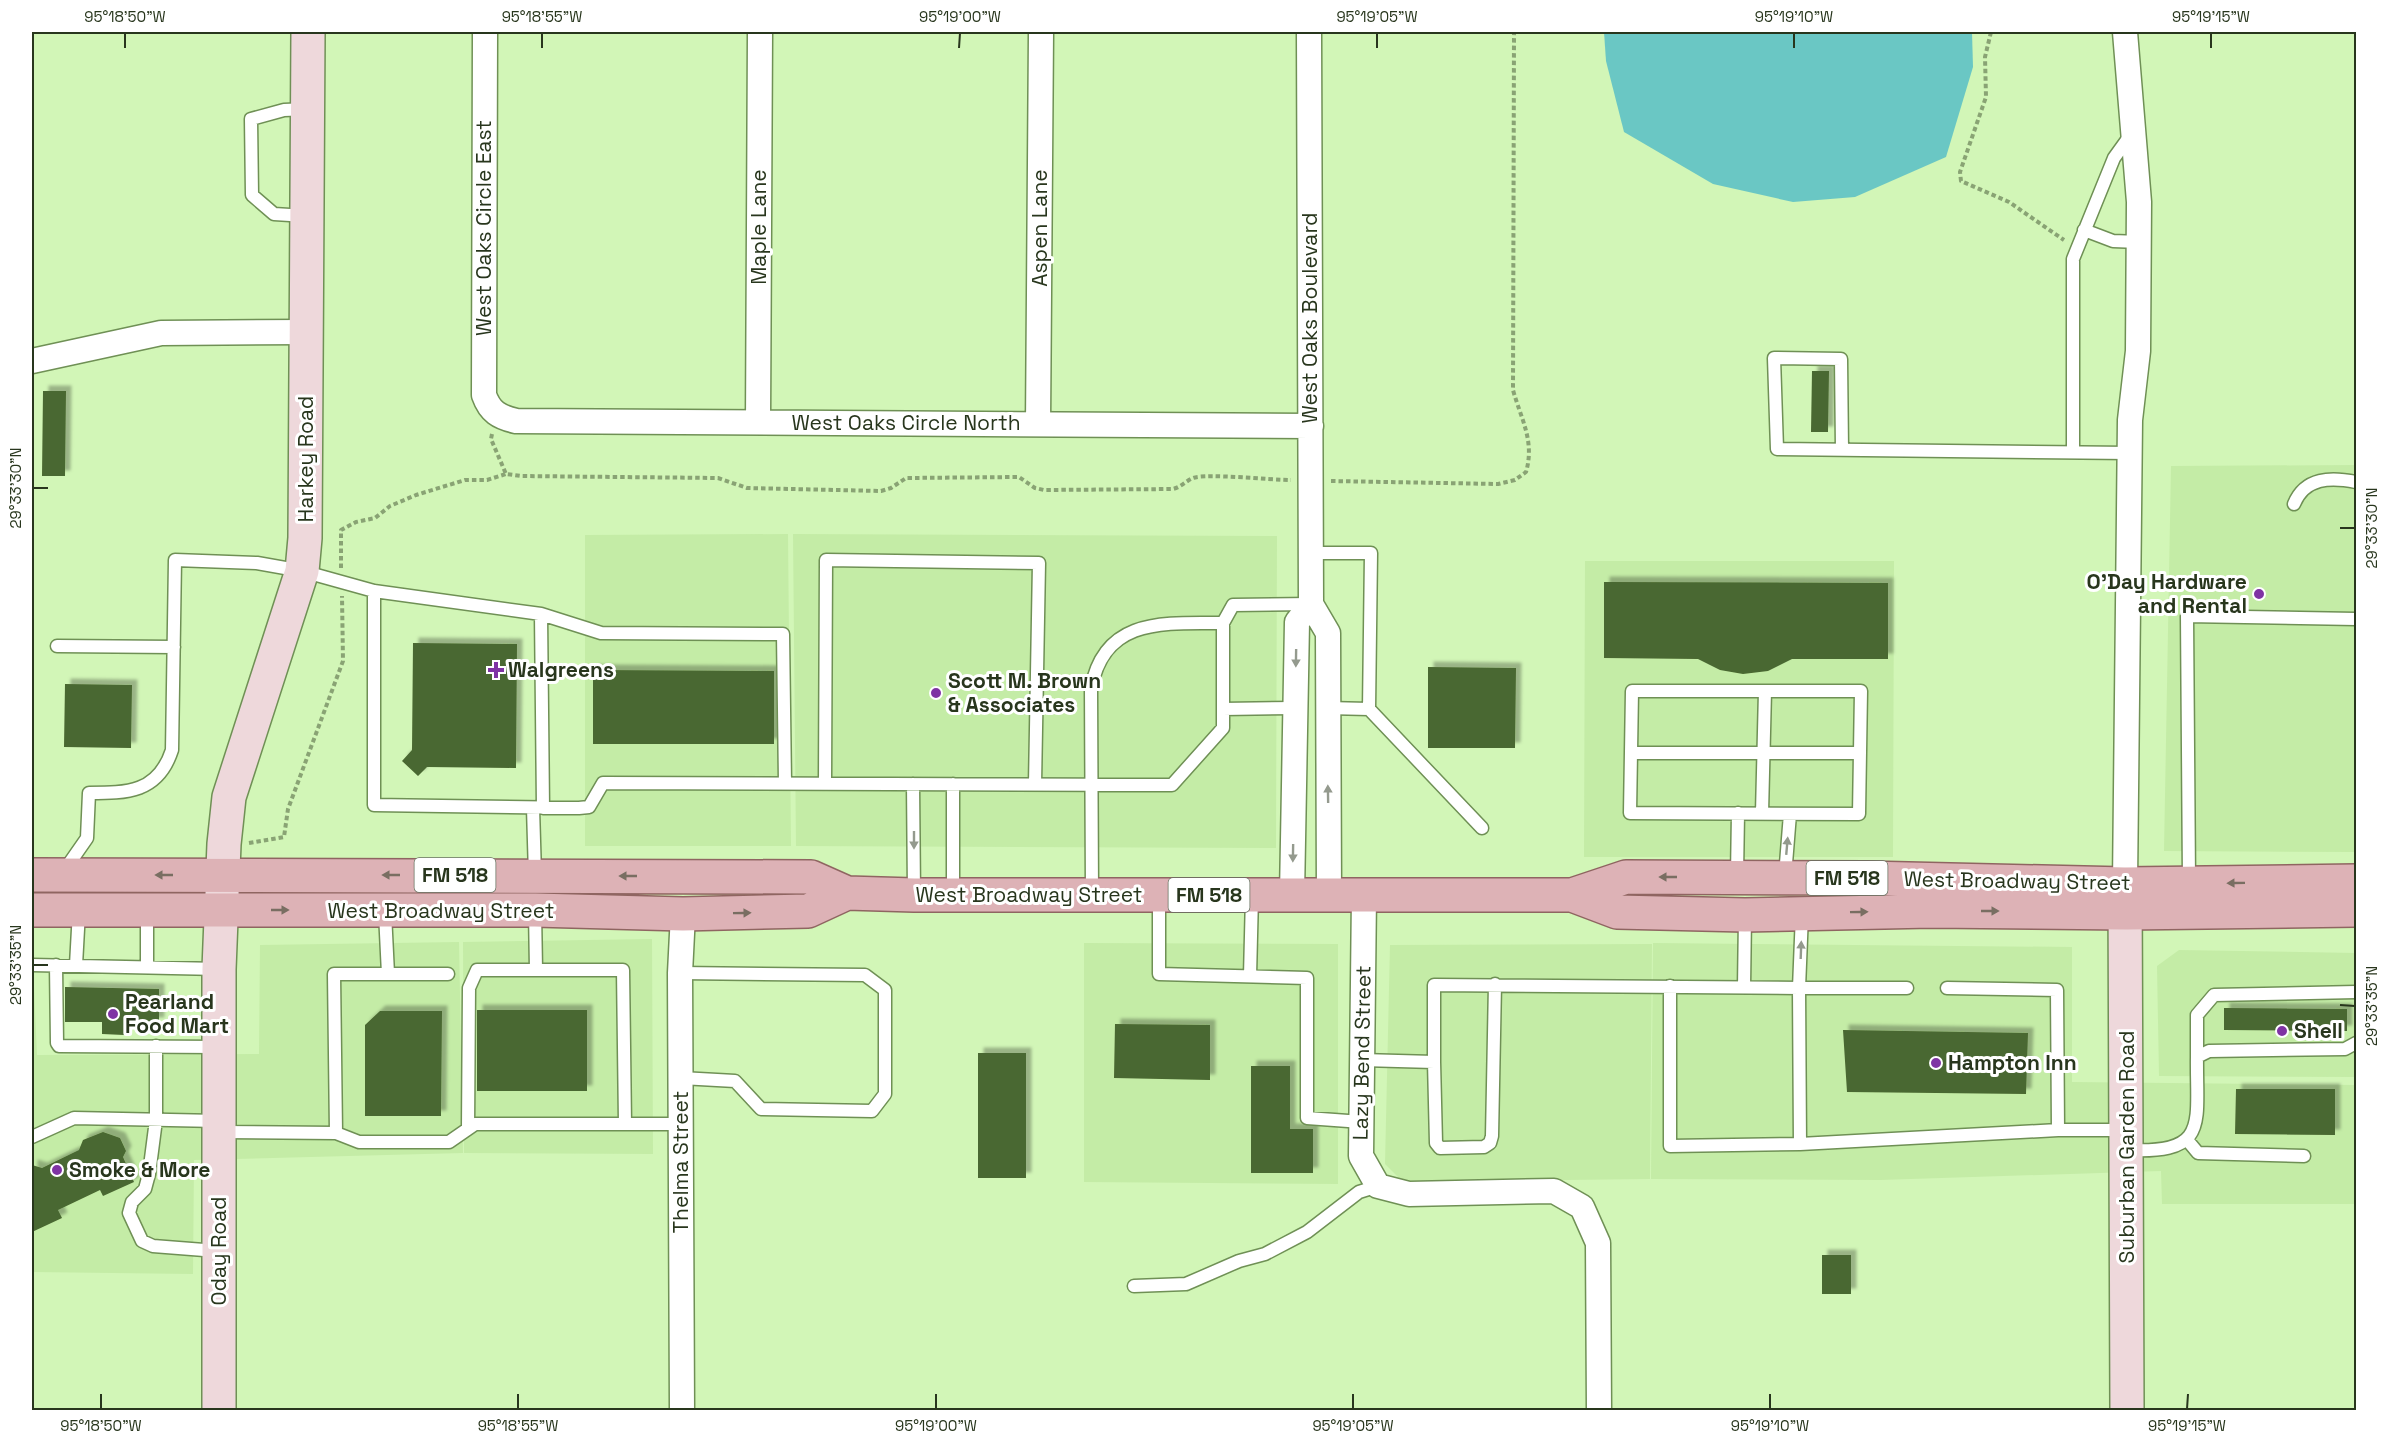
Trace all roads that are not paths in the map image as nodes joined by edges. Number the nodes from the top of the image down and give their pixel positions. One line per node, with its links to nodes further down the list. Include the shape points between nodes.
1 (308, 32): 7 (street, Harkey Road)
2 (485, 32): 14 (street, West Oaks Circle East, via 484,395 489,407)
3 (760, 32): 15 (street, Maple Lane)
4 (1041, 32): 16 (street, Aspen Lane)
5 (1309, 32): 17 (street, West Oaks Boulevard)
6 (2125, 32): 8 (street)
7 (308, 109): 9 (street, Harkey Road); 9 (lane, via 284,110 250,119 252,195 274,214)
8 (2133, 132): 10 (lane, via 2114,158); 11 (street)
9 (307, 216): 12 (street, Harkey Road)
10 (2084, 230): 11 (lane, via 2113,241); 19 (lane, via 2073,259)
11 (2139, 242): 20 (street, via 2138,351)
12 (307, 332): 13 (street, via 161,333); 24 (street, Harkey Road)
13 (32, 361)
14 (501, 418): 15 (street, West Oaks Circle North)
15 (758, 422): 16 (street, West Oaks Circle North)
16 (1038, 424): 17 (street, West Oaks Circle North)
17 (1311, 426): 23 (street, West Oaks Boulevard)
18 (1842, 450): 18 (lane, via 1777,449 1774,358 1841,359); 19 (lane)
19 (2073, 452): 20 (lane)
20 (2130, 453): 70 (street)
21 (2356, 482): 22 (lane, via 2312,482 2299,491)
22 (2294, 504)
23 (1311, 553): 26 (street, West Oaks Boulevard); 36 (lane, via 1371,553)
24 (302, 572): 25 (lane); 31 (lane, via 257,563 175,560); 51 (street, Harkey Road, via 229,797)
25 (374, 591): 27 (lane); 46 (lane, via 374,805)
26 (1311, 604): 29 (lane, via 1233,605); 33 (street, West Oaks Boulevard, one-way to 33, via 1297,621); 34 (street, via 1328,633)
27 (541, 615): 40 (lane, via 601,633 783,633); 46 (lane)
28 (2356, 619): 58 (lane, via 2187,616)
29 (1223, 623): 35 (lane); 45 (lane, via 1162,623 1141,627 1114,642 1094,669)
30 (57, 646): 31 (lane)
31 (174, 647): 52 (lane, via 172,750 167,764 140,789 89,793 87,837 80,852)
32 (1764, 691): 37 (lane, via 1632,691); 38 (lane); 39 (lane, via 1861,691)
33 (1296, 708): 34 (street); 35 (lane); 66 (street, West Oaks Boulevard, one-way to 66)
34 (1327, 708): 36 (lane); 67 (street, one-way to 34)
35 (1223, 709): 45 (lane, via 1223,728 1172,785)
36 (1369, 709): 50 (lane)
37 (1631, 753): 38 (lane); 47 (lane, via 1630,813)
38 (1763, 753): 39 (lane); 48 (lane)
39 (1860, 753): 49 (lane, via 1858,814)
40 (785, 783): 41 (lane); 46 (lane, via 603,783 590,807)
41 (825, 783): 42 (lane); 44 (lane, via 826,560 1039,563)
42 (914, 784): 43 (lane); 61 (lane, one-way to 61)
43 (953, 784): 44 (lane); 62 (lane)
44 (1035, 784): 45 (lane)
45 (1091, 784): 63 (lane)
46 (538, 808): 53 (lane)
47 (1738, 813): 48 (lane); 54 (lane)
48 (1762, 813): 49 (lane)
49 (1790, 814): 56 (lane, one-way to 49)
50 (1482, 828)
51 (224, 860): 52 (main road, West Broadway Street / FM 518, one-way to 52); 53 (main road, West Broadway Street / FM 518, one-way to 51); 77 (street, Harkey Road)
52 (46, 875)
53 (535, 875): 60 (main road, West Broadway Street / FM 518, one-way to 53, via 812,877)
54 (1737, 877): 56 (main road, West Broadway Street / FM 518); 69 (main road, West Broadway Street / FM 518, one-way to 69, via 1626,877)
55 (1867, 878): 56 (main road, West Broadway Street / FM 518); 70 (main road, West Broadway Street / FM 518); 82 (main road, via 1839,891 1795,896)
56 (1784, 879): 79 (main road, via 1749,893 1677,899)
57 (2356, 881): 58 (main road, West Broadway Street / FM 518, one-way to 58)
58 (2189, 884): 70 (main road, West Broadway Street / FM 518)
59 (2356, 891): 78 (main road, via 2281,901)
60 (847, 893): 61 (main road, West Broadway Street / FM 518); 81 (main road, West Broadway Street / FM 518, one-way to 60, via 808,911)
61 (914, 895): 62 (main road, West Broadway Street / FM 518)
62 (953, 895): 63 (main road, West Broadway Street / FM 518)
63 (1092, 895): 64 (main road, West Broadway Street / FM 518)
64 (1159, 895): 65 (main road, West Broadway Street / FM 518); 92 (lane, via 1159,974)
65 (1252, 895): 66 (main road, West Broadway Street / FM 518); 92 (lane)
66 (1292, 895): 67 (main road, West Broadway Street / FM 518)
67 (1329, 895): 68 (main road, West Broadway Street / FM 518)
68 (1364, 895): 69 (main road, West Broadway Street / FM 518); 104 (street, Lazy Bend Street)
69 (1572, 895): 79 (main road, West Broadway Street / FM 518, via 1617,912)
70 (2126, 898): 78 (main road, West Broadway Street / FM 518); 80 (main road, West Broadway Street / FM 518, one-way to 70); 116 (street, Suburban Garden Road)
71 (32, 910): 72 (main road, West Broadway Street / FM 518)
72 (79, 910): 73 (main road, West Broadway Street / FM 518); 85 (lane)
73 (147, 910): 77 (main road, West Broadway Street / FM 518); 86 (lane)
74 (385, 910): 75 (main road, West Broadway Street / FM 518); 77 (main road, West Broadway Street / FM 518, one-way to 74); 90 (lane)
75 (535, 910): 81 (main road, West Broadway Street / FM 518); 88 (lane)
76 (2356, 910): 78 (main road, West Broadway Street / FM 518)
77 (222, 911): 87 (street, Oday Road)
78 (2254, 911)
79 (1662, 912): 82 (main road, West Broadway Street / FM 518)
80 (1802, 913): 82 (main road, West Broadway Street / FM 518); 97 (lane, one-way to 80)
81 (683, 914): 89 (street, Thelma Street)
82 (1745, 915): 95 (lane)
83 (32, 965): 84 (lane)
84 (56, 965): 85 (lane); 101 (lane, via 60,1046)
85 (76, 965): 86 (lane)
86 (147, 967): 87 (lane)
87 (219, 969): 102 (street, Oday Road)
88 (536, 970): 109 (lane, via 623,970); 112 (lane, via 477,970 470,988)
89 (680, 973): 106 (street, Thelma Street); 106 (lane, via 865,975 885,990 885,1094 872,1111 762,1109 735,1081)
90 (388, 974): 91 (lane); 114 (lane, via 334,975)
91 (448, 974)
92 (1250, 976): 108 (lane, via 1307,978 1307,1118)
93 (1495, 984): 94 (lane); 105 (lane, via 1434,986); 105 (lane, via 1492,1136 1484,1148 1440,1148 1436,1143)
94 (1670, 986): 95 (lane); 118 (lane, via 1670,1146)
95 (1744, 987): 97 (lane)
96 (1906, 987): 97 (lane)
97 (1799, 988): 118 (lane)
98 (1947, 988): 113 (lane, via 2057,990)
99 (2356, 992): 103 (lane, via 2214,995 2197,1015)
100 (2356, 1043): 103 (lane, via 2345,1049 2209,1050)
101 (156, 1046): 102 (lane); 107 (lane)
102 (219, 1047): 111 (street, Oday Road)
103 (2197, 1056): 117 (lane, via 2196,1129)
104 (1362, 1060): 105 (lane); 108 (street, Lazy Bend Street)
105 (1434, 1062)
106 (681, 1078): 110 (street, Thelma Street)
107 (156, 1120): 111 (lane); 115 (lane, via 74,1118); 121 (lane, via 145,1189 132,1202 129,1212 142,1241 153,1246)
108 (1362, 1122): 120 (street, Lazy Bend Street, via 1361,1156)
109 (625, 1124): 110 (lane); 112 (lane, via 475,1124)
110 (681, 1124): 124 (street, Thelma Street)
111 (219, 1127): 114 (lane); 121 (street, Oday Road)
112 (468, 1129): 114 (lane, via 449,1142 359,1142)
113 (2058, 1130): 116 (lane); 118 (lane)
114 (336, 1133)
115 (32, 1137)
116 (2127, 1140): 117 (lane, via 2170,1149); 126 (street, Suburban Garden Road)
117 (2188, 1141): 119 (lane, via 2198,1153)
118 (1800, 1144)
119 (2304, 1156)
120 (1378, 1185): 122 (lane, via 1359,1192 1307,1232 1265,1254 1186,1284); 125 (street, via 1409,1194 1554,1191 1582,1207 1598,1243)
121 (219, 1251): 123 (street, Oday Road)
122 (1134, 1286)
123 (219, 1410)
124 (682, 1410)
125 (1599, 1410)
126 (2127, 1410)

